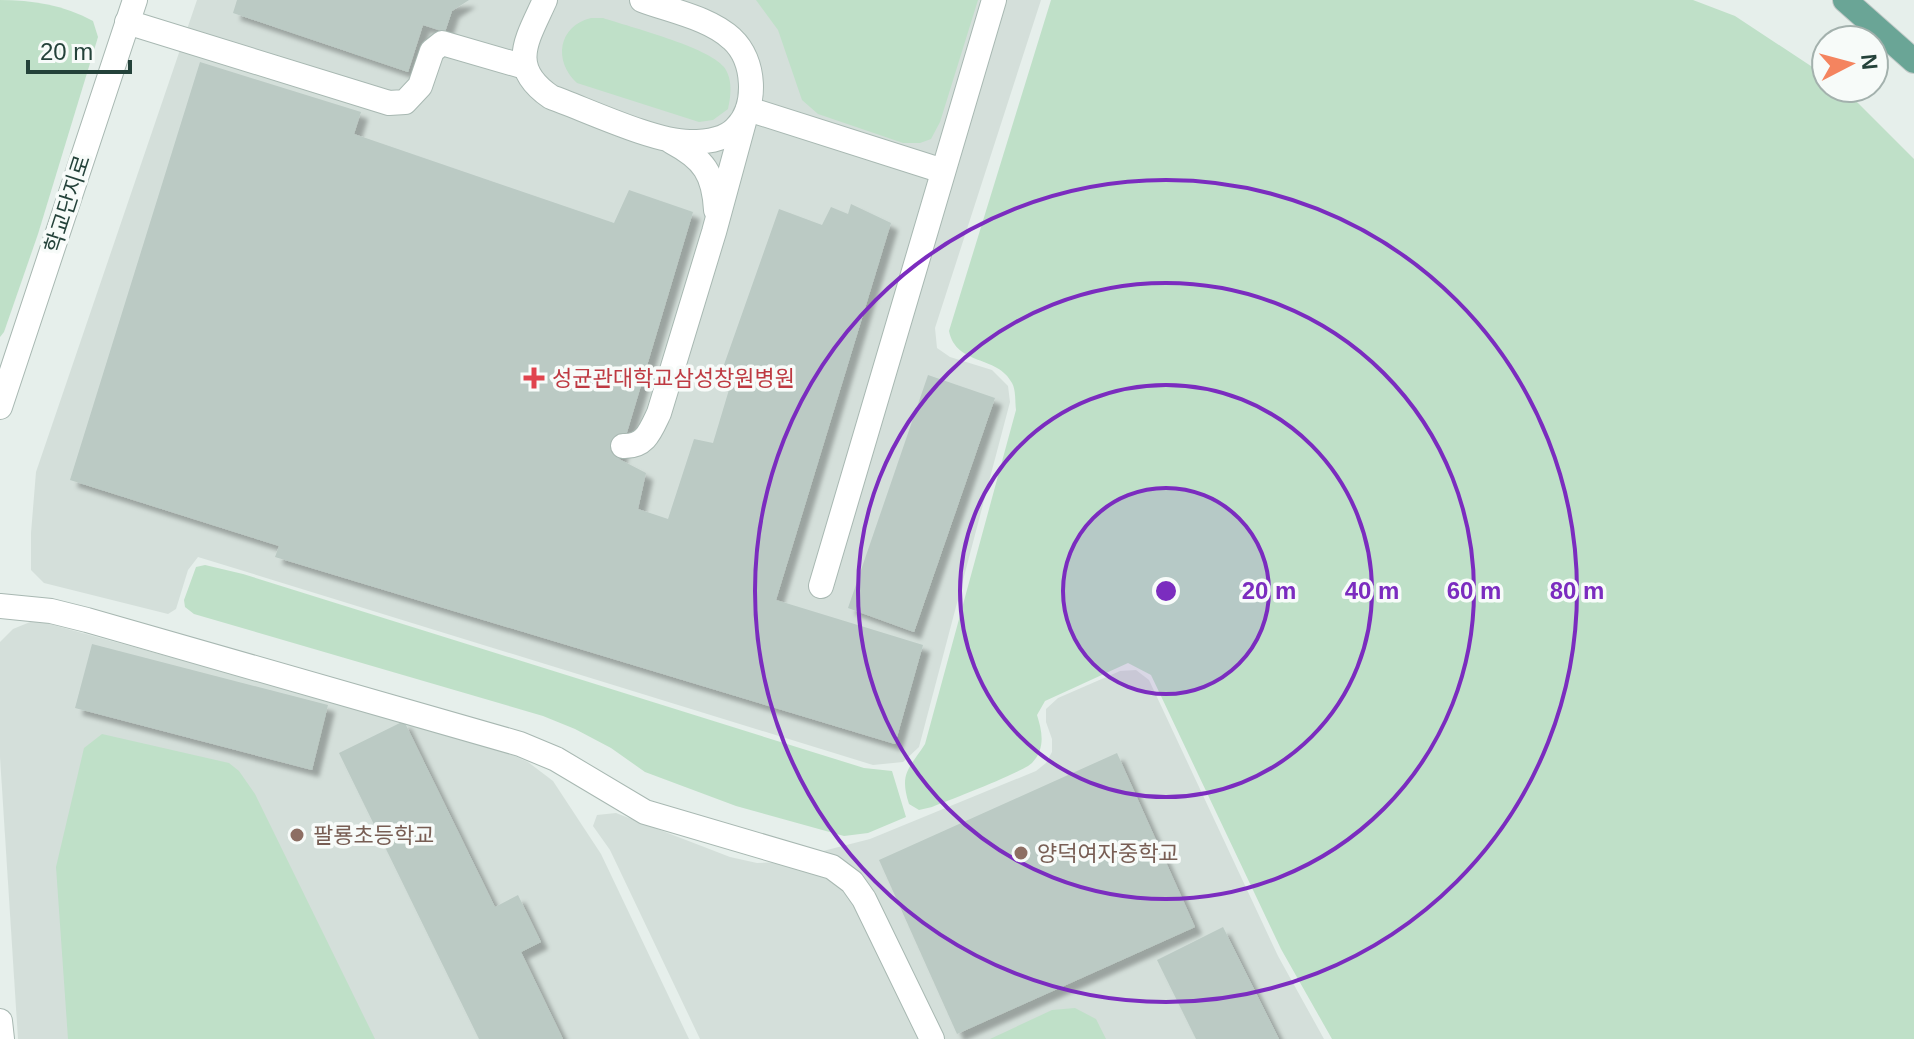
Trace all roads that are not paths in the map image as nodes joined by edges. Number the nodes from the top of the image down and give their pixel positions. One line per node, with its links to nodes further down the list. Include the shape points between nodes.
1 (545, 0): 7 (street, via 524,52)
2 (642, 0): 8 (street, via 734,40 747,63 752,89)
3 (994, 0): 10 (street)
4 (1845, 0): 6 (main road)
5 (131, 11): 7 (street, via 389,103 405,102 420,86 432,51 442,43); 12 (street, 학교단지로)
6 (1914, 61)
7 (525, 67): 9 (street, via 534,85 551,97)
8 (747, 110): 9 (street, via 735,130 718,139); 10 (street); 11 (street)
9 (668, 140): 11 (street, via 705,166 715,189)
10 (943, 171): 14 (street)
11 (714, 232): 13 (street, via 659,413 642,443)
12 (0, 407)
13 (623, 446)
14 (821, 586)
15 (0, 606): 18 (street, via 87,620 520,744 556,759 645,812 832,867 864,899)
16 (0, 1021): 17 (street)
17 (2, 1039)
18 (932, 1039)

